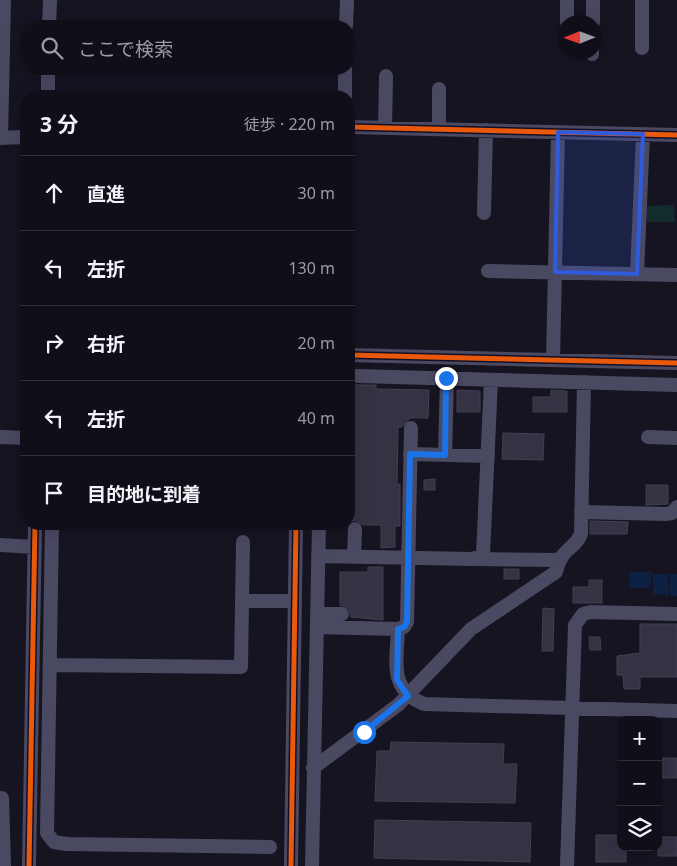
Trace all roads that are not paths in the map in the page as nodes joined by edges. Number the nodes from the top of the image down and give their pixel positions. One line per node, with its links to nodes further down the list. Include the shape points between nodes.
1 (4, 0): 26 (street)
2 (50, 0): 9 (street)
3 (347, 0): 10 (street)
4 (567, 0): 7 (street)
5 (593, 0): 8 (street)
6 (642, 0): 11 (street)
7 (567, 15)
8 (593, 15)
9 (49, 20)
10 (346, 20)
11 (642, 48)
12 (48, 75): 16 (street)
13 (345, 75): 17 (street)
14 (386, 76): 19 (street)
15 (439, 89): 20 (street)
16 (48, 90)
17 (345, 90)
18 (355, 127): 19 (street)
19 (385, 128): 20 (street)
20 (439, 129): 21 (street)
21 (486, 130): 22 (street); 27 (street)
22 (558, 132): 23 (street); 29 (street)
23 (643, 134): 24 (street); 30 (street)
24 (677, 134)
25 (20, 137): 26 (street)
26 (0, 138)
27 (484, 213)
28 (488, 270): 29 (street)
29 (555, 272): 30 (street); 33 (street)
30 (638, 274): 31 (street)
31 (677, 275)
32 (355, 356): 33 (street)
33 (553, 360): 34 (street)
34 (677, 363)
35 (357, 376): 36 (street)
36 (446, 378): 37 (street); 46 (street)
37 (490, 380): 38 (street); 47 (street)
38 (584, 382): 39 (street); 49 (street)
39 (677, 385)
40 (411, 428): 45 (street)
41 (0, 437): 43 (street)
42 (648, 437): 44 (street)
43 (20, 438)
44 (677, 438)
45 (410, 454): 46 (street); 60 (street)
46 (445, 455): 47 (street)
47 (488, 456): 61 (street, via 484,549 483,555)
48 (677, 507): 49 (street, via 666,514)
49 (581, 512): 62 (street, via 578,540 563,552)
50 (35, 530): 57 (street)
51 (52, 530): 69 (street)
52 (296, 530): 64 (street)
53 (319, 530): 58 (street)
54 (355, 530): 59 (street)
55 (243, 542): 63 (street)
56 (0, 545): 57 (street)
57 (35, 547): 77 (street)
58 (318, 556): 59 (street); 67 (street)
59 (354, 557): 60 (street)
60 (408, 559): 61 (street); 68 (street, via 407,622)
61 (477, 559): 62 (street)
62 (559, 560): 70 (street, via 556,572 471,629)
63 (242, 601): 64 (street); 69 (street, via 241,667)
64 (294, 601): 78 (street)
65 (342, 614): 67 (street)
66 (677, 614): 71 (street, via 584,614 574,625 573,632)
67 (317, 621): 68 (street); 73 (street)
68 (398, 629): 70 (street, via 397,680)
69 (50, 665): 75 (street, via 47,833 54,842)
70 (408, 696): 71 (street, via 424,704); 73 (street)
71 (572, 707): 72 (street); 80 (street)
72 (677, 711)
73 (313, 768): 79 (street)
74 (2, 798): 76 (street)
75 (270, 847)
76 (4, 866)
77 (29, 866)
78 (291, 866)
79 (312, 866)
80 (567, 866)

